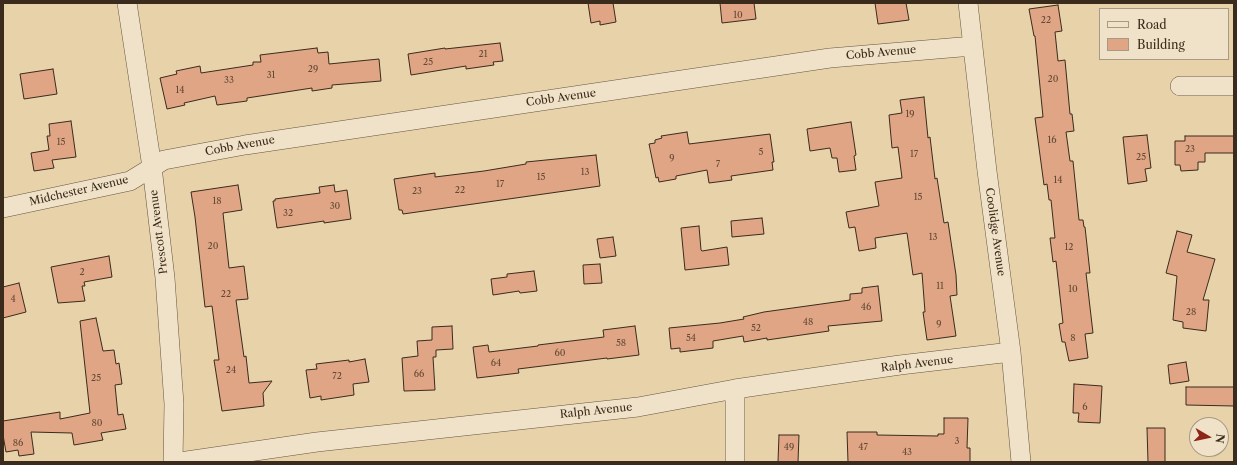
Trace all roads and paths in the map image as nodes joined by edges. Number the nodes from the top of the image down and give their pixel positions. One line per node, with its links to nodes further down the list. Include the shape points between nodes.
1 (127, 3): 6 (street, Prescott Avenue)
2 (968, 3): 3 (street, Coolidge Avenue)
3 (973, 46): 6 (street, Cobb Avenue, via 830,58 775,66 245,145 164,160); 8 (street, Coolidge Avenue)
4 (1180, 86): 5 (street)
5 (1234, 86)
6 (152, 168): 7 (street, Midchester Avenue, via 130,181); 10 (street, Prescott Avenue, via 165,278 174,404)
7 (3, 208)
8 (1012, 352): 9 (street, Ralph Avenue); 13 (street, Coolidge Avenue)
9 (735, 389): 11 (street, Ralph Avenue, via 638,407 317,442); 12 (street)
10 (173, 462)
11 (180, 462)
12 (735, 462)
13 (1021, 462)

